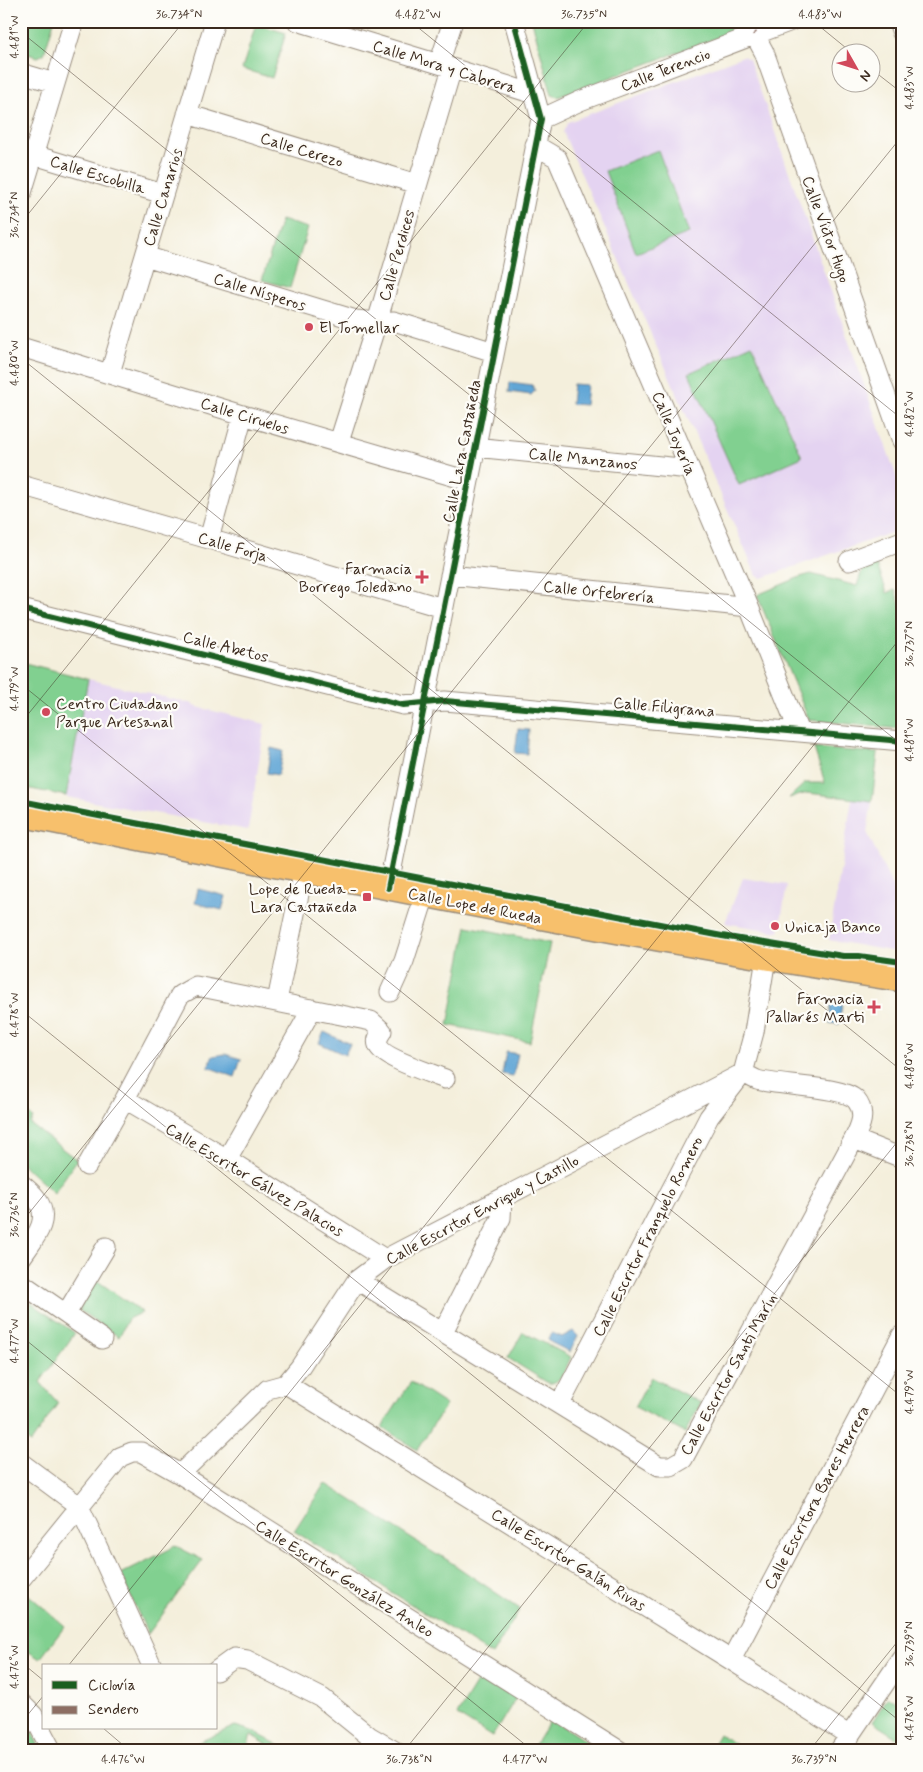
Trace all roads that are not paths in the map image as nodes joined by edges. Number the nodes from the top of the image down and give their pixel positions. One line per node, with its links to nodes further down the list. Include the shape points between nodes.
1 (74, 21): 13 (street)
2 (215, 21): 15 (street, Calle Canarios)
3 (298, 21): 8 (street, Calle Mora y Cabrera)
4 (453, 21): 11 (street, Calle Perdices)
5 (514, 21): 14 (street, Calle Lara Castañeda)
6 (792, 21): 9 (street, Calle Terencio)
7 (898, 21): 10 (street)
8 (328, 26): 11 (street, Calle Mora y Cabrera)
9 (750, 28): 16 (street, Calle Terencio); 28 (street, Calle Víctor Hugo, via 764,52)
10 (902, 33)
11 (445, 66): 14 (street, Calle Mora y Cabrera); 19 (street, Calle Perdices)
12 (21, 73): 13 (street)
13 (55, 83): 18 (street)
14 (534, 94): 16 (street, Calle Lara Castañeda)
15 (187, 114): 19 (street, Calle Cerezo); 20 (street, Calle Canarios)
16 (541, 119): 17 (street, Calle Lara Castañeda)
17 (535, 146): 25 (street, Calle Lara Castañeda); 31 (street, Calle Joyería, via 557,158)
18 (34, 155): 20 (street, Calle Escobilla); 21 (street)
19 (417, 184): 23 (street, Calle Perdices)
20 (163, 194): 22 (street, Calle Canarios)
21 (21, 196)
22 (145, 256): 23 (street, Calle Nísperos, via 356,320); 26 (street, Calle Canarios)
23 (377, 322): 25 (street, Calle Nísperos, via 394,321); 29 (street, Calle Perdices)
24 (21, 347): 26 (street, Calle Ciruelos)
25 (494, 352): 30 (street, Calle Lara Castañeda)
26 (110, 373): 27 (street, Calle Ciruelos)
27 (244, 415): 29 (street, Calle Ciruelos); 34 (street)
28 (902, 441)
29 (339, 442): 32 (street, Calle Ciruelos)
30 (475, 447): 31 (street, Calle Manzanos); 32 (street, Calle Lara Castañeda)
31 (690, 469): 38 (street, Calle Joyería)
32 (469, 481): 37 (street, Calle Lara Castañeda)
33 (21, 485): 34 (street, Calle Forja)
34 (209, 539): 39 (street, Calle Forja)
35 (902, 541): 36 (street)
36 (849, 561)
37 (450, 575): 38 (street, Calle Orfebrería); 39 (street, Calle Lara Castañeda)
38 (749, 607): 42 (street, Calle Joyería)
39 (443, 608): 41 (street, Calle Lara Castañeda)
40 (21, 609): 41 (street, Calle Abetos, via 403,705)
41 (425, 703): 42 (street, Calle Filigrana, via 445,701); 46 (street, Calle Lara Castañeda)
42 (799, 732): 43 (street, Calle Filigrana)
43 (902, 741)
44 (21, 814): 45 (main road, Calle Lope de Rueda)
45 (304, 870): 46 (main road, Calle Lope de Rueda); 51 (street)
46 (388, 888): 47 (main road, Calle Lope de Rueda)
47 (425, 895): 48 (main road, Calle Lope de Rueda); 50 (street, via 404,961)
48 (766, 958): 49 (main road, Calle Lope de Rueda); 53 (street, via 754,1032)
49 (902, 979)
50 (390, 992)
51 (277, 1002): 52 (street); 55 (street, via 196,986 180,995)
52 (312, 1009): 54 (street, via 371,1021 382,1031 378,1047 387,1055); 58 (street)
53 (743, 1073): 56 (street, Calle Escritor Santi Marín, via 758,1080 842,1093 856,1100 863,1115); 61 (street, Calle Escritor Enrique y Castillo); 72 (street, Calle Escritor Franquelo Romero, via 709,1117)
54 (444, 1079)
55 (125, 1099): 58 (street, Calle Escritor Gálvez Palacios); 59 (street)
56 (854, 1139): 57 (street); 72 (street, Calle Escritor Santi Marín, via 684,1459 671,1466 659,1466)
57 (902, 1158)
58 (227, 1159): 64 (street, Calle Escritor Gálvez Palacios)
59 (87, 1166)
60 (21, 1184): 63 (street, via 36,1198 42,1213 41,1228)
61 (502, 1199): 64 (street, Calle Escritor Enrique y Castillo); 68 (street, via 501,1218)
62 (106, 1246): 67 (street)
63 (21, 1258)
64 (385, 1259): 65 (street, Calle Escritor Enrique y Castillo)
65 (357, 1280): 68 (street, Calle Escritor Santi Marín); 71 (street, Calle Escritor Enrique y Castillo)
66 (21, 1283): 67 (street)
67 (66, 1314): 70 (street)
68 (443, 1332): 72 (street, Calle Escritor Santi Marín)
69 (902, 1335): 78 (street, Calle Escritora Bares Herrera)
70 (102, 1339)
71 (286, 1384): 74 (street, Calle Escritor Enrique y Castillo, via 268,1389); 78 (street, Calle Escritor Galán Rivas)
72 (560, 1404)
73 (21, 1463): 75 (street)
74 (180, 1474): 75 (street, Calle Escritor González Anleo, via 150,1456 132,1452 120,1457); 85 (street, Calle Escritor González Anleo)
75 (79, 1506): 76 (street, Calle Escritor González Anleo); 79 (street)
76 (21, 1579)
77 (902, 1658): 82 (street)
78 (731, 1660): 82 (street, Calle Escritor Galán Rivas)
79 (151, 1664)
80 (218, 1670): 84 (street, via 234,1658 248,1660 322,1698 369,1736)
81 (21, 1703): 83 (street, via 33,1715)
82 (844, 1744)
83 (52, 1751)
84 (395, 1751)
85 (620, 1751)

